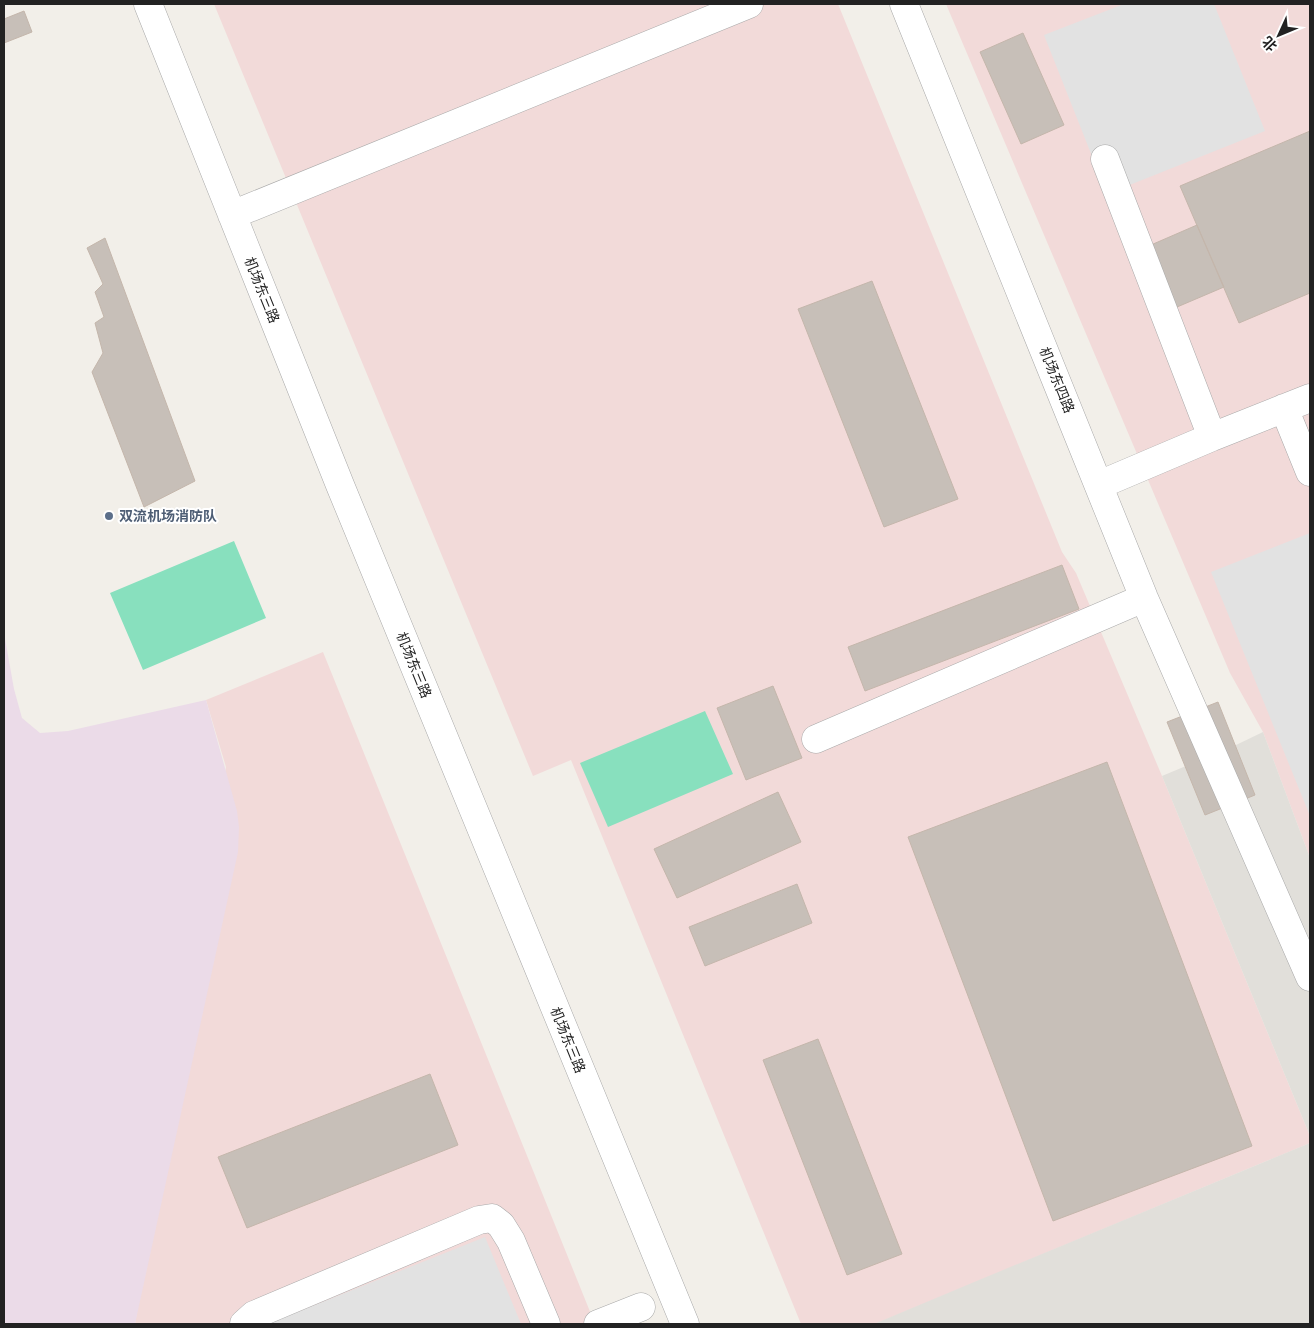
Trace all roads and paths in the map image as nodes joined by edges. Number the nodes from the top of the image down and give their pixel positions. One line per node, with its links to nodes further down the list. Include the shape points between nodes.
1 (148, 4): 5 (street, 机场东三路)
2 (749, 4): 5 (street)
3 (904, 4): 10 (street, 机场东四路)
4 (1105, 159): 8 (street)
5 (232, 215): 18 (street, 机场东三路)
6 (1310, 398): 7 (street)
7 (1284, 408): 8 (street); 9 (street)
8 (1212, 437): 10 (street)
9 (1310, 472)
10 (1099, 485): 11 (street, 机场东四路)
11 (1144, 598): 12 (street); 13 (street, 机场东四路)
12 (816, 739)
13 (1310, 978)
14 (642, 1307): 17 (street)
15 (244, 1324): 16 (street, via 254,1314 479,1220 492,1218 511,1241)
16 (546, 1324)
17 (598, 1324)
18 (685, 1324)

